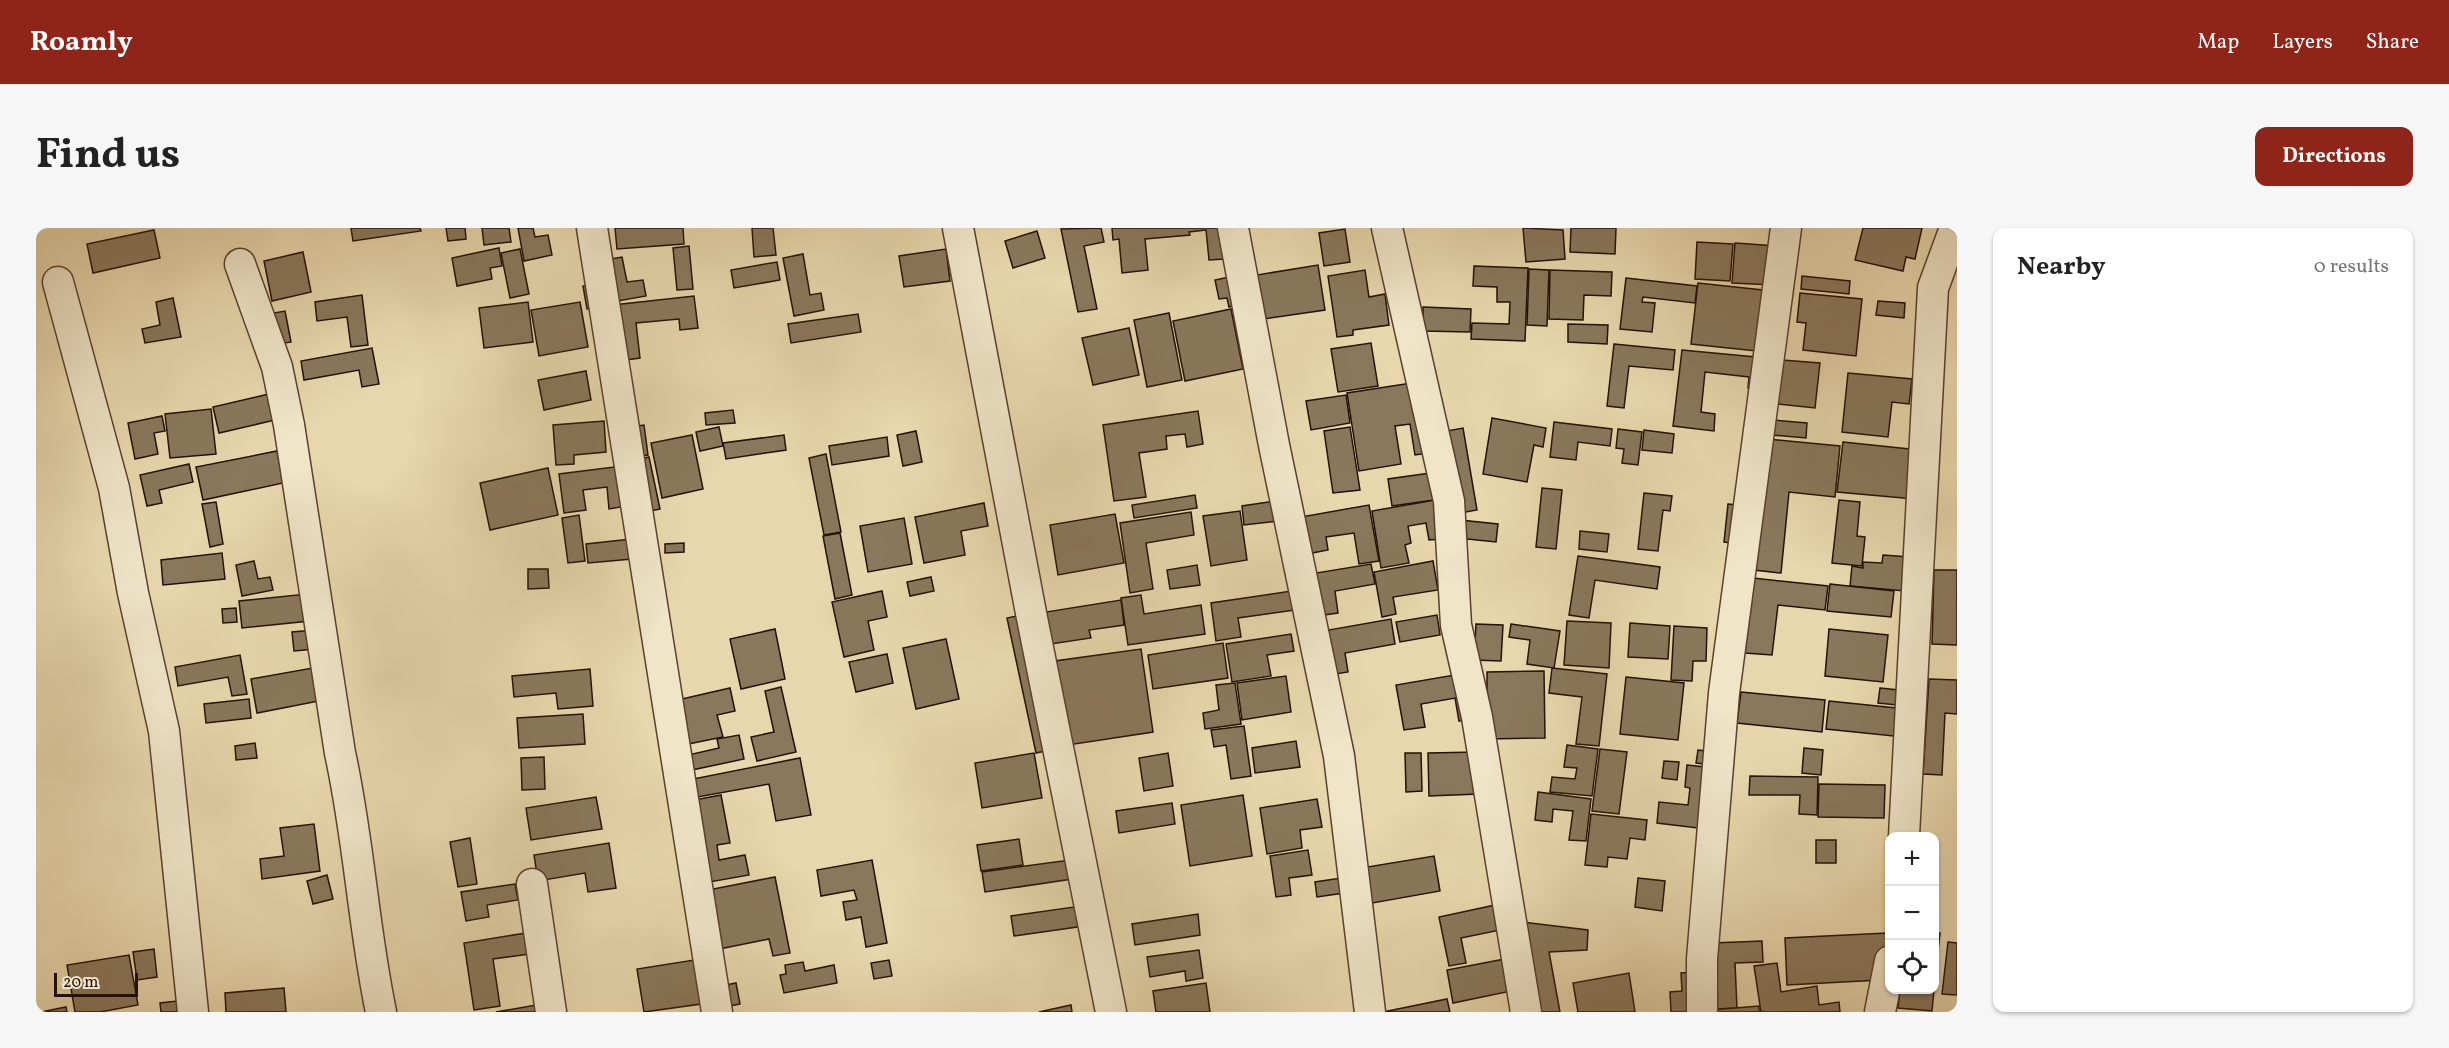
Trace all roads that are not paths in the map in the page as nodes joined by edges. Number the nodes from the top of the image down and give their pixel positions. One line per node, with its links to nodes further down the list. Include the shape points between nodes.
1 (592, 228): 15 (street)
2 (958, 228): 16 (street)
3 (1233, 228): 17 (street, via 1339,756)
4 (1387, 228): 18 (street, via 1449,501 1455,625 1477,717)
5 (1786, 228): 19 (street, via 1724,693 1702,959)
6 (1955, 228): 9 (street, via 1933,288)
7 (240, 264): 13 (street, via 277,367 289,425 340,753 352,806)
8 (58, 282): 12 (street, via 114,488 164,731)
9 (1904, 832)
10 (532, 884): 14 (street)
11 (1885, 986): 20 (street)
12 (193, 1012)
13 (381, 1012)
14 (551, 1012)
15 (717, 1012)
16 (1112, 1012)
17 (1370, 1012)
18 (1526, 1012)
19 (1702, 1012)
20 (1880, 1012)

